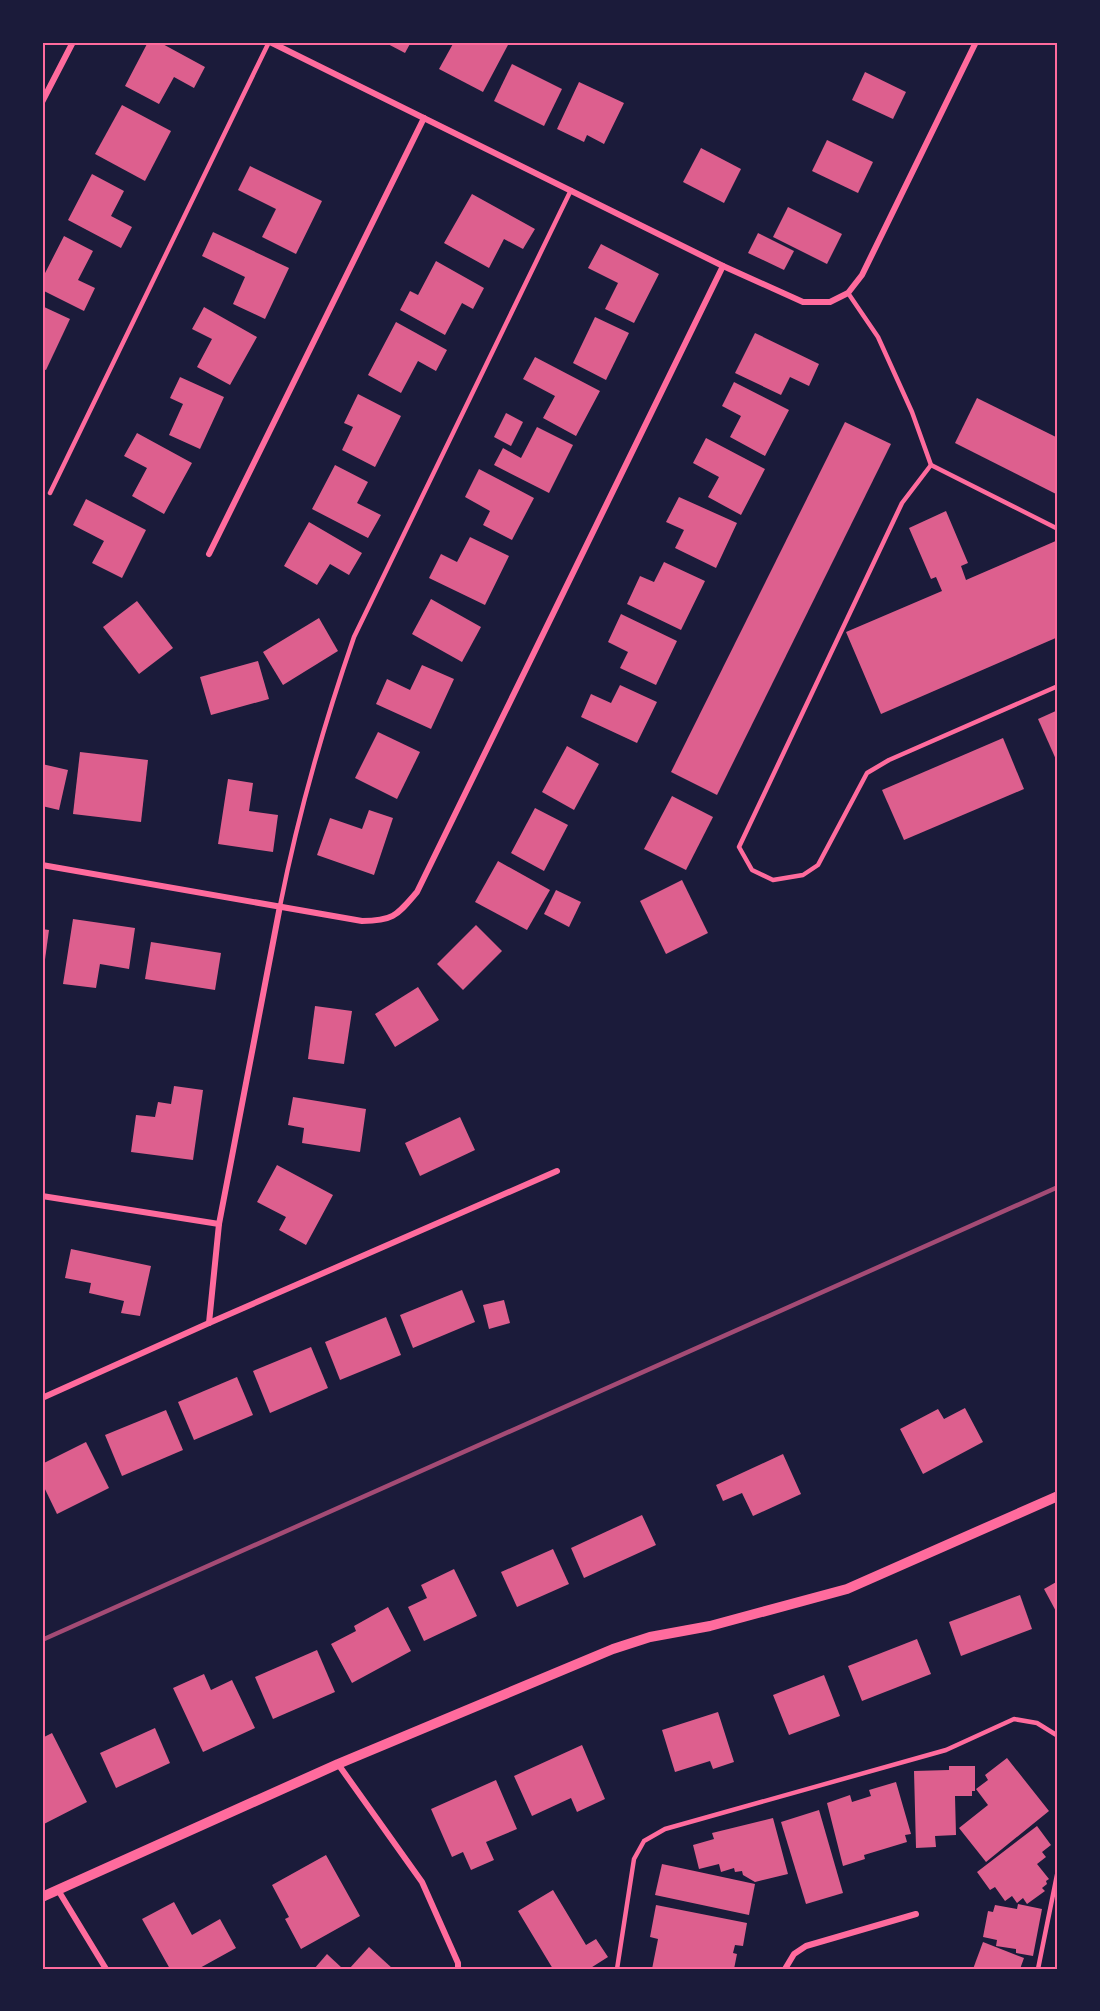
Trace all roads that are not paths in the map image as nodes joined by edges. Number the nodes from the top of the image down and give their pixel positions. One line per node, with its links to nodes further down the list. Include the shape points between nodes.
1 (73, 42): 4 (street)
2 (270, 42): 5 (street); 10 (lane)
3 (975, 42): 8 (street, via 862,275)
4 (42, 102)
5 (424, 118): 6 (street); 12 (street)
6 (571, 190): 7 (street); 15 (lane, via 354,637 290,857)
7 (723, 266): 8 (street, via 803,302 830,302); 15 (street, via 417,892 385,921 362,921)
8 (848, 293): 9 (lane, via 878,336)
9 (931, 465): 11 (lane); 13 (lane, via 902,503 739,847 752,870 773,880 803,876 818,865 867,773)
10 (50, 492)
11 (1058, 529)
12 (209, 554)
13 (1058, 686)
14 (42, 865): 15 (street)
15 (280, 906): 18 (street)
16 (557, 1171): 19 (street)
17 (42, 1196): 18 (street)
18 (219, 1224): 19 (street)
19 (209, 1323): 20 (street)
20 (42, 1398)
21 (1058, 1496): 23 (street, via 847,1589 613,1649)
22 (1058, 1736): 30 (lane, via 1037,1723 1014,1719 946,1750 665,1829 644,1841 634,1859)
23 (338, 1764): 25 (street); 29 (street, via 422,1882)
24 (1058, 1870): 32 (lane)
25 (58, 1890): 26 (street); 28 (street)
26 (42, 1897)
27 (916, 1914): 31 (street, via 806,1946 794,1954)
28 (106, 1969)
29 (458, 1969)
30 (617, 1969)
31 (785, 1969)
32 (1038, 1969)

